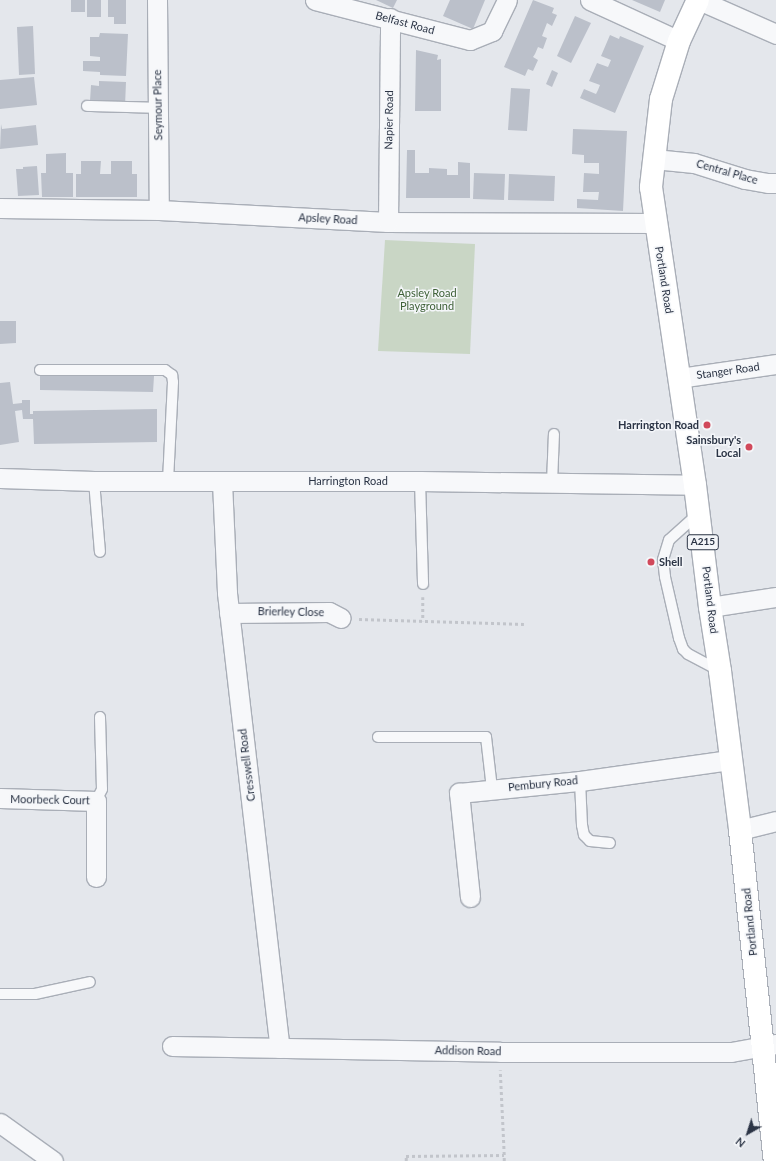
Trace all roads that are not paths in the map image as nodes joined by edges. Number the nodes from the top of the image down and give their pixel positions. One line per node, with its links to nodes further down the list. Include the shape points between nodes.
1 (157, 0): 11 (street, Seymour Place)
2 (315, 0): 6 (street, Belfast Road)
3 (507, 0): 7 (street, Belfast Road, via 492,31 470,40)
4 (590, 0): 9 (street)
5 (698, 0): 8 (street); 9 (main road, Portland Road / A215)
6 (346, 3): 7 (street, Belfast Road)
7 (390, 18): 16 (street, Napier Road)
8 (776, 34)
9 (679, 41): 12 (main road, Portland Road / A215, via 661,100)
10 (87, 106): 11 (lane)
11 (158, 108): 15 (street, Seymour Place)
12 (654, 159): 13 (street, Central Place, via 694,162 745,179); 17 (main road, Portland Road / A215, via 651,187)
13 (776, 183)
14 (0, 208): 15 (street, Apsley Road)
15 (159, 210): 16 (street, Apsley Road)
16 (388, 222): 17 (street, Apsley Road)
17 (656, 223): 20 (main road, Portland Road / A215)
18 (776, 364): 20 (street, Stanger Road)
19 (40, 370): 24 (lane, via 165,370 172,375)
20 (679, 378): 28 (main road, Portland Road / A215)
21 (554, 434): 27 (lane)
22 (0, 478): 23 (street, Harrington Road)
23 (94, 481): 24 (street, Harrington Road); 30 (lane)
24 (168, 481): 26 (street, Harrington Road)
25 (420, 481): 26 (street, Harrington Road); 27 (street, Harrington Road); 31 (lane)
26 (222, 482): 34 (street, Cresswell Road)
27 (552, 483): 28 (street, Harrington Road)
28 (695, 485): 29 (main road, Portland Road / A215)
29 (699, 513): 33 (main road, Portland Road / A215); 36 (lane, via 669,540 663,560 665,577 683,649)
30 (100, 552)
31 (423, 584)
32 (776, 597): 33 (street)
33 (710, 607): 36 (main road, Portland Road / A215)
34 (229, 612): 35 (street, Brierley Close, via 329,612); 53 (street, Cresswell Road)
35 (341, 618)
36 (720, 671): 39 (main road, Portland Road / A215)
37 (100, 717): 43 (lane, via 102,789)
38 (378, 737): 41 (lane, via 486,737)
39 (730, 760): 40 (street, Pembury Road); 45 (main road, Portland Road / A215)
40 (580, 781): 41 (street, Pembury Road); 46 (lane, via 584,836 590,841)
41 (492, 789): 48 (street, Pembury Road, via 459,793)
42 (0, 798): 43 (street, Moorbeck Court)
43 (96, 801): 47 (street, Moorbeck Court)
44 (776, 821): 45 (street)
45 (740, 830): 52 (main road, Portland Road / A215)
46 (610, 843)
47 (96, 877)
48 (470, 896)
49 (90, 982): 50 (lane, via 35,994)
50 (0, 994)
51 (172, 1046): 53 (street, Addison Road)
52 (770, 1046): 53 (street, Addison Road, via 731,1052 500,1052); 56 (main road, Portland Road / A215)
53 (280, 1048)
54 (0, 1123): 55 (street)
55 (53, 1161)
56 (775, 1161)

